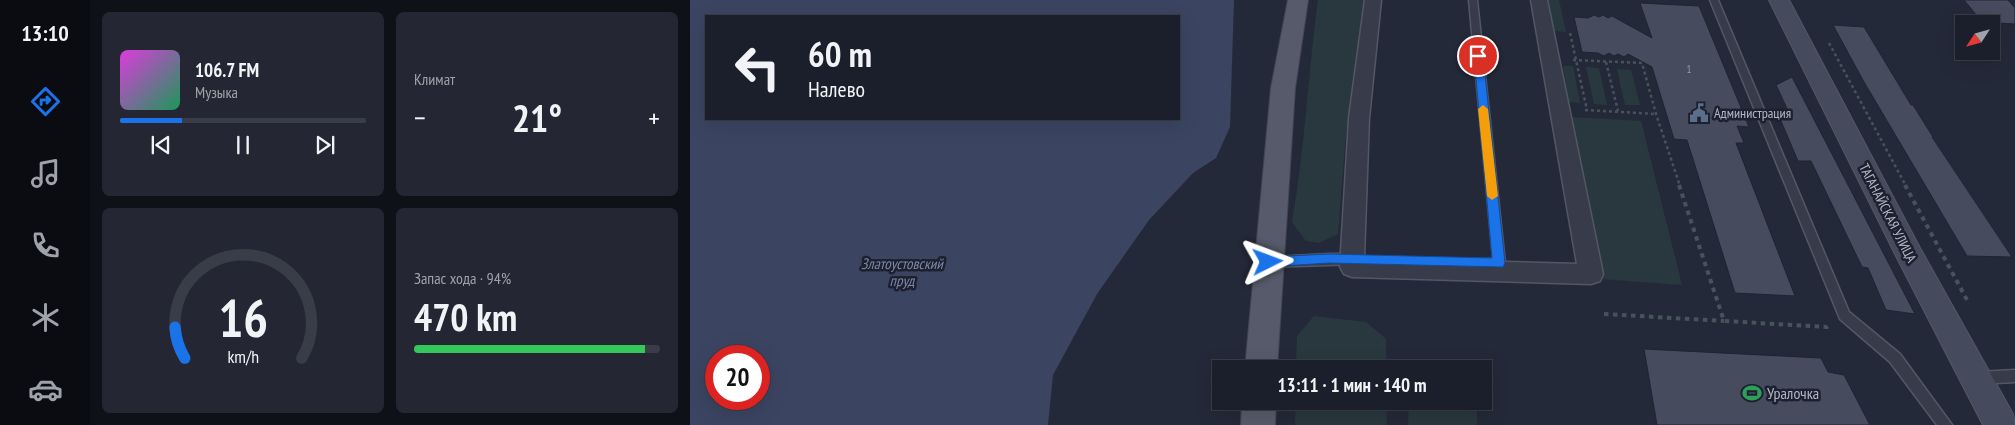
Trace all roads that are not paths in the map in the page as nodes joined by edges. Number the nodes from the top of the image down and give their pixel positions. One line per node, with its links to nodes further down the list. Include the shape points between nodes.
1 (1298, 0): 8 (main road, via 1283,88)
2 (1373, 0): 7 (street, via 1358,118)
3 (1473, 0): 7 (lane, via 1499,263)
4 (1539, 0): 7 (street, via 1591,274 1352,268)
5 (1714, 0): 14 (lane, via 1844,315 1895,358)
6 (1779, 0): 11 (main road, ТАГАНАЙСКАЯ УЛИЦА)
7 (1352, 259): 8 (lane)
8 (1268, 262): 9 (main road)
9 (1262, 360)
10 (2015, 376): 11 (lane)
11 (1976, 378): 15 (main road, ТАГАНАЙСКАЯ УЛИЦА)
12 (1259, 410): 13 (main road)
13 (1258, 425)
14 (1944, 425)
15 (2001, 425)

